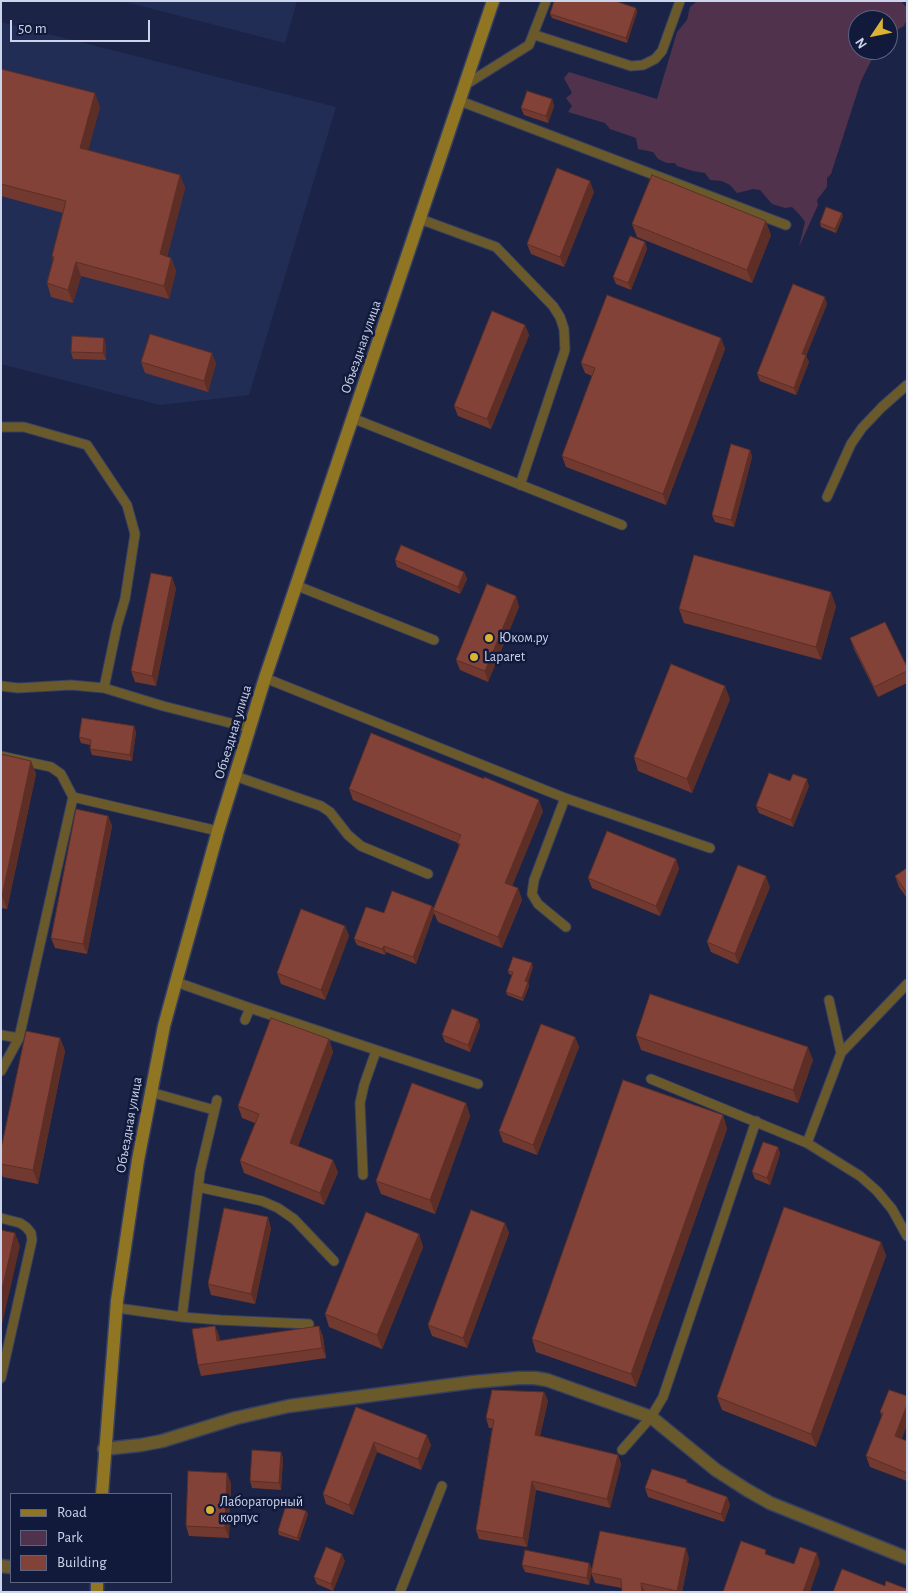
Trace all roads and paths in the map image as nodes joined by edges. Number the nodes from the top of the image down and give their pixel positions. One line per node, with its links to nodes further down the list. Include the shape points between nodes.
1 (493, 1): 5 (main road, Объездная улица)
2 (546, 1): 4 (lane)
3 (680, 1): 4 (lane, via 662,50 655,59 643,65 631,66)
4 (535, 34): 5 (lane, via 530,45)
5 (465, 85): 6 (main road, Объездная улица)
6 (460, 101): 7 (main road, Объездная улица); 8 (lane)
7 (420, 219): 10 (main road, Объездная улица); 12 (lane, via 496,247 554,306 560,317 565,350)
8 (786, 225)
9 (907, 385): 13 (lane, via 862,428 851,444)
10 (352, 418): 12 (lane); 15 (main road, Объездная улица)
11 (1, 427): 19 (lane, via 24,427 87,445 127,505 135,534 125,599)
12 (520, 485): 14 (lane)
13 (827, 498)
14 (622, 525)
15 (296, 585): 16 (lane); 17 (main road, Объездная улица)
16 (434, 640)
17 (265, 678): 20 (main road, Объездная улица); 24 (lane)
18 (1, 686): 19 (lane)
19 (104, 688): 20 (lane)
20 (250, 728): 22 (main road, Объездная улица)
21 (1, 756): 23 (lane, via 51,767 61,774)
22 (235, 776): 25 (main road, Объездная улица); 27 (lane, via 321,806 361,846)
23 (73, 797): 25 (lane); 35 (lane)
24 (564, 798): 26 (lane); 28 (lane, via 534,880 532,894 538,904)
25 (218, 831): 29 (main road, Объездная улица)
26 (710, 848)
27 (428, 874)
28 (566, 927)
29 (176, 982): 32 (lane); 41 (main road, Объездная улица)
30 (907, 984): 37 (lane)
31 (830, 1000): 37 (lane)
32 (250, 1008): 33 (lane); 36 (lane)
33 (245, 1020)
34 (1, 1034): 35 (lane)
35 (19, 1038): 38 (lane)
36 (376, 1051): 40 (lane); 46 (lane, via 360,1103)
37 (840, 1053): 45 (lane)
38 (1, 1071)
39 (651, 1079): 44 (lane)
40 (478, 1084)
41 (150, 1092): 43 (lane); 51 (main road, Объездная улица)
42 (217, 1100): 43 (lane)
43 (214, 1110): 47 (lane)
44 (756, 1121): 45 (lane); 55 (lane, via 663,1396)
45 (807, 1143): 49 (lane, via 860,1176 877,1191)
46 (363, 1175)
47 (198, 1187): 50 (lane, via 262,1201 278,1208 294,1219); 52 (lane)
48 (1, 1218): 54 (lane, via 26,1227 32,1240)
49 (907, 1236)
50 (334, 1261)
51 (117, 1308): 52 (lane); 56 (main road, Объездная улица)
52 (182, 1317): 53 (lane)
53 (309, 1324)
54 (1, 1378)
55 (651, 1417): 56 (street, via 548,1380 519,1378 289,1406 236,1418 162,1441); 57 (lane); 60 (street, via 716,1470 770,1503)
56 (104, 1449): 59 (main road, Объездная улица)
57 (622, 1450)
58 (442, 1486): 61 (lane)
59 (102, 1493)
60 (907, 1558)
61 (400, 1592)

